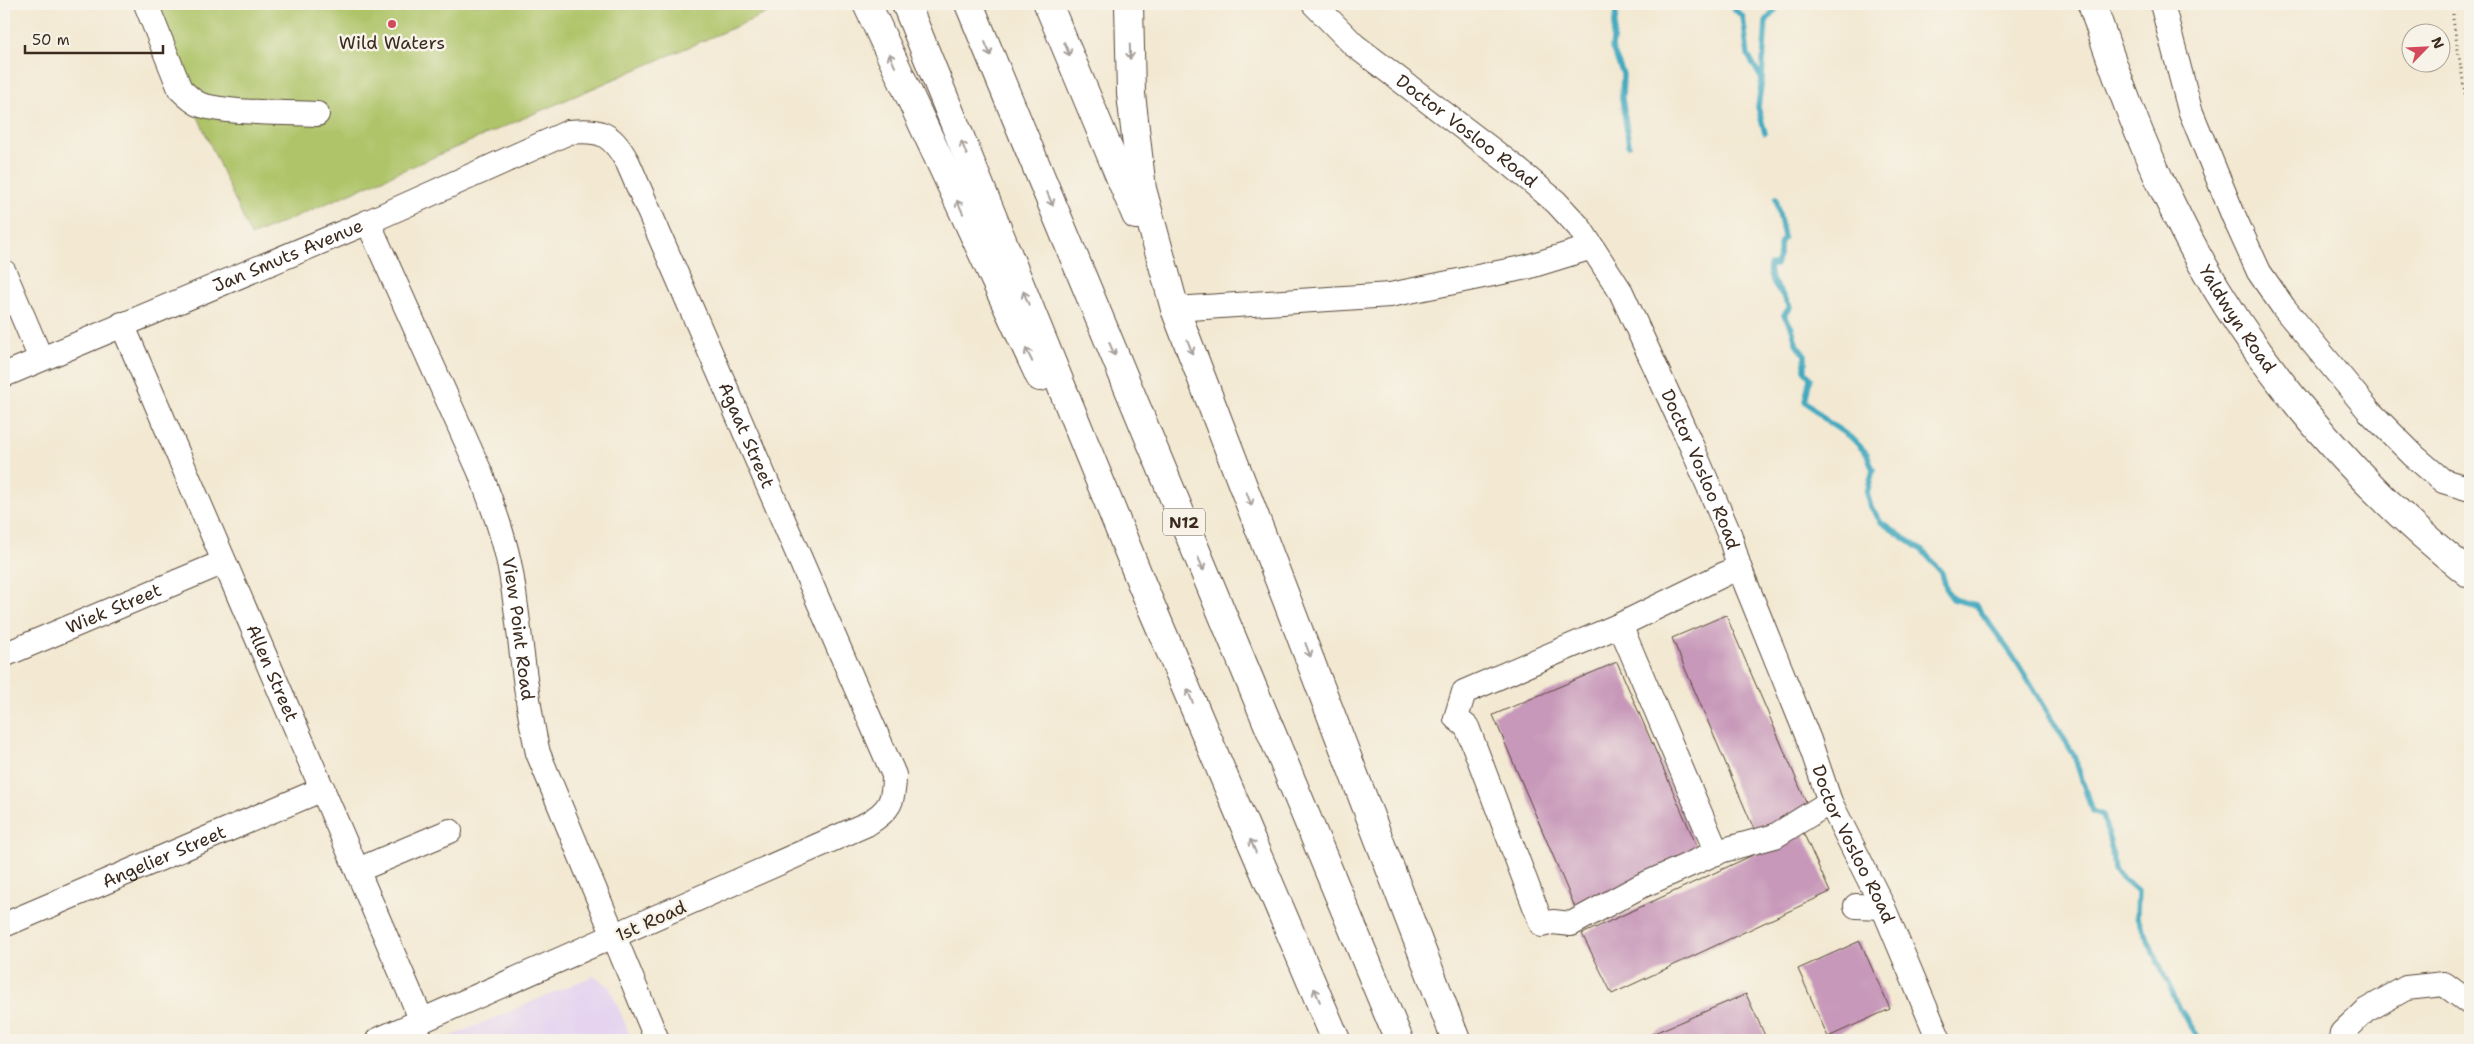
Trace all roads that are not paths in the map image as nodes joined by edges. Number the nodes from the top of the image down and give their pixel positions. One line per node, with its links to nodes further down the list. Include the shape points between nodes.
1 (146, 4): 11 (street, via 180,89 191,99 221,109)
2 (867, 4): 25 (main road, one-way to 2, via 1013,323)
3 (906, 4): 25 (main road, one-way to 3)
4 (969, 4): 43 (main road, N12, one-way to 43)
5 (1048, 4): 16 (main road, one-way to 16)
6 (1129, 4): 16 (main road, one-way to 16, via 1131,94 1142,189)
7 (1314, 4): 14 (street, Doctor Vosloo Road, via 1354,45 1536,184 1579,227)
8 (2092, 4): 24 (main road, Yaldwyn Road, via 2129,106 2171,204 2239,321 2316,426 2412,525)
9 (2107, 4): 21 (main road, Yaldwyn Road, via 2154,143 2188,217 2222,278 2275,356 2327,422 2415,515)
10 (2162, 4): 20 (street, via 2190,110 2259,272 2284,308 2369,411 2443,481)
11 (317, 114)
12 (569, 132): 13 (street, Jan Smuts Avenue); 28 (street, Agaat Street, via 589,130 603,133 618,145 628,163)
13 (368, 222): 17 (street, Jan Smuts Avenue); 37 (street, View Point Road, via 493,506 511,572 530,722 538,753)
14 (1592, 247): 16 (street, via 1527,267 1390,295); 23 (street, Doctor Vosloo Road, via 1621,292 1651,355 1730,536)
15 (4, 272): 18 (street)
16 (1175, 309): 44 (main road, one-way to 44)
17 (122, 324): 18 (street, Jan Smuts Avenue); 22 (street, Allen Street)
18 (41, 359): 19 (street, Jan Smuts Avenue)
19 (4, 375)
20 (2470, 489)
21 (2470, 561)
22 (224, 562): 27 (street, Wiek Street); 29 (street, Allen Street)
23 (1739, 567): 26 (street); 30 (street, Doctor Vosloo Road, via 1810,740)
24 (2470, 574)
25 (1143, 587): 42 (main road, one-way to 25)
26 (1620, 625): 32 (street); 32 (street, via 1464,692 1456,718 1467,727 1542,925 1553,922 1571,924 1638,887)
27 (4, 655)
28 (894, 775): 37 (street, 1st Road, via 890,804 883,814 867,824)
29 (323, 789): 33 (street, Allen Street); 36 (street, Angelier Street)
30 (1830, 802): 32 (street, via 1776,836); 35 (street, Doctor Vosloo Road)
31 (450, 830): 33 (street)
32 (1717, 853)
33 (358, 870): 39 (street, Allen Street)
34 (1856, 906): 35 (street)
35 (1883, 906): 45 (street, Doctor Vosloo Road)
36 (4, 925)
37 (613, 938): 39 (street, 1st Road); 41 (street, View Point Road)
38 (2470, 1003): 46 (street, via 2444,984 2406,988 2365,1011 2342,1033)
39 (422, 1021): 40 (street, 1st Road)
40 (378, 1040)
41 (657, 1040)
42 (1336, 1040)
43 (1399, 1040)
44 (1456, 1040)
45 (1939, 1040)
46 (2341, 1040)

